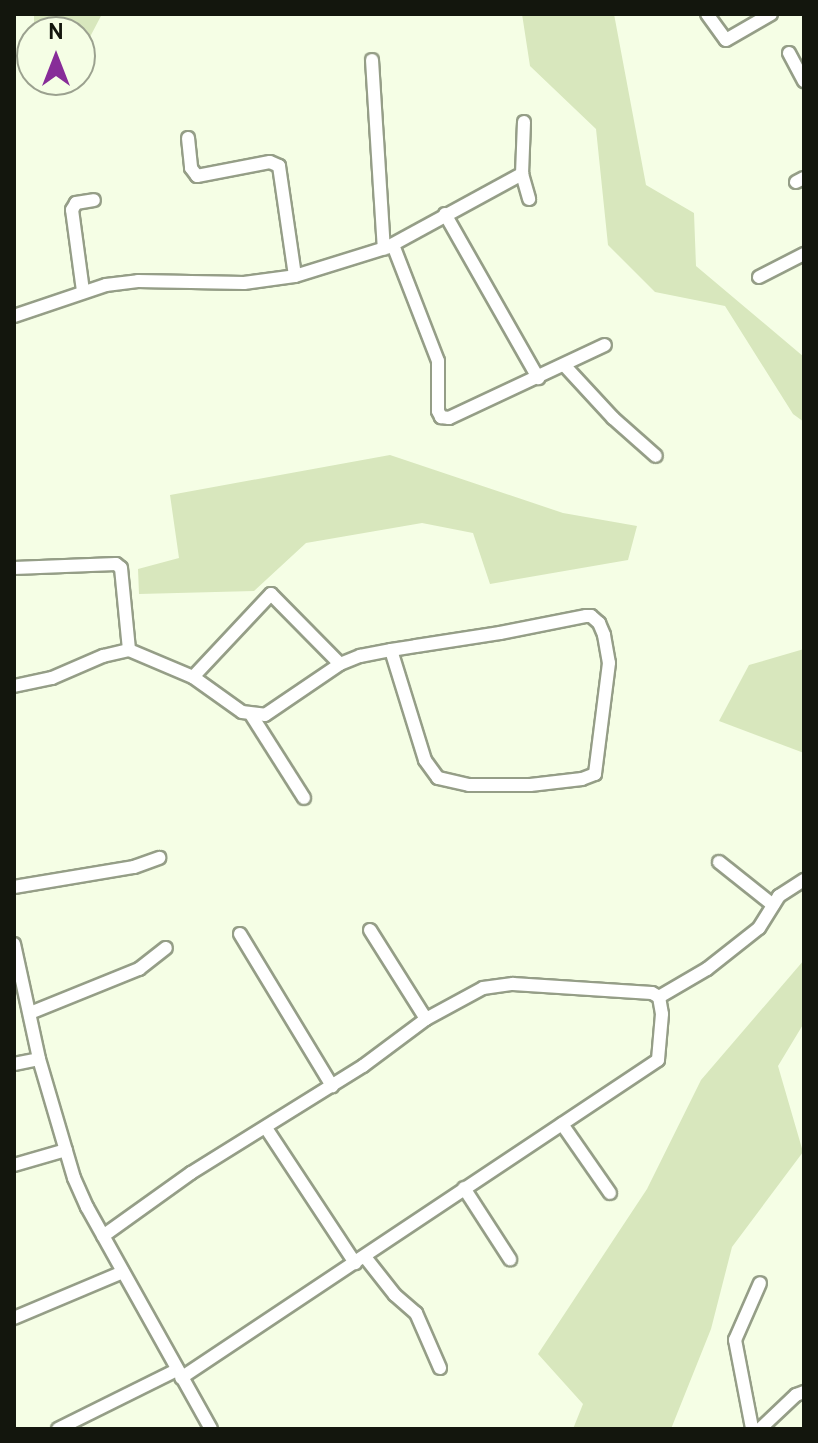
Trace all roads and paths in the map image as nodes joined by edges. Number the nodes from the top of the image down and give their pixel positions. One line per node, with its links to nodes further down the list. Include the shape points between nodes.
1 (707, 14): 2 (street, via 729,40)
2 (771, 14)
3 (789, 53): 5 (street)
4 (372, 60): 12 (street)
5 (804, 81)
6 (524, 122): 8 (street)
7 (188, 138): 14 (street, via 197,176 270,162 279,166)
8 (522, 174): 9 (street); 11 (street)
9 (529, 199)
10 (94, 200): 16 (street, via 76,203 72,210)
11 (445, 214): 12 (street); 20 (street)
12 (388, 247): 14 (street); 20 (street, via 438,361 441,417)
13 (804, 254): 15 (street)
14 (295, 276): 16 (street, via 221,284 138,281)
15 (759, 277)
16 (83, 291): 17 (street)
17 (14, 316)
18 (605, 345): 19 (street)
19 (565, 366): 20 (street); 21 (street)
20 (538, 378)
21 (656, 456)
22 (14, 568): 23 (street, via 116,564 124,573)
23 (129, 650): 26 (street); 27 (street)
24 (391, 650): 24 (street, via 595,617 607,645 609,681 595,774 530,785 469,785 438,778 425,760); 25 (street)
25 (340, 664): 26 (street, via 271,594); 28 (street, via 278,710)
26 (193, 677): 28 (street)
27 (14, 686)
28 (252, 716): 29 (street)
29 (304, 798)
30 (159, 858): 33 (street)
31 (719, 862): 34 (street)
32 (804, 880): 34 (street)
33 (14, 887)
34 (773, 905): 39 (street, via 759,928 707,969)
35 (370, 930): 41 (street)
36 (240, 934): 44 (street)
37 (166, 948): 40 (street, via 139,969)
38 (15, 952): 40 (street)
39 (659, 997): 41 (street, via 497,985); 45 (street, via 658,1060)
40 (30, 1013): 42 (street)
41 (426, 1019): 44 (street)
42 (39, 1059): 43 (street); 47 (street)
43 (14, 1064)
44 (332, 1086): 46 (street)
45 (562, 1124): 49 (street); 50 (street)
46 (266, 1128): 51 (street); 53 (street)
47 (66, 1150): 48 (street); 51 (street)
48 (14, 1165)
49 (464, 1188): 52 (street); 53 (street)
50 (610, 1193)
51 (103, 1236): 54 (street)
52 (510, 1259)
53 (360, 1260): 57 (street, via 416,1313); 58 (street)
54 (123, 1272): 56 (street); 58 (street)
55 (760, 1283): 62 (street, via 735,1340)
56 (14, 1318)
57 (440, 1368)
58 (179, 1374): 60 (street); 61 (street)
59 (804, 1392): 62 (street)
60 (58, 1429)
61 (211, 1429)
62 (755, 1429)

